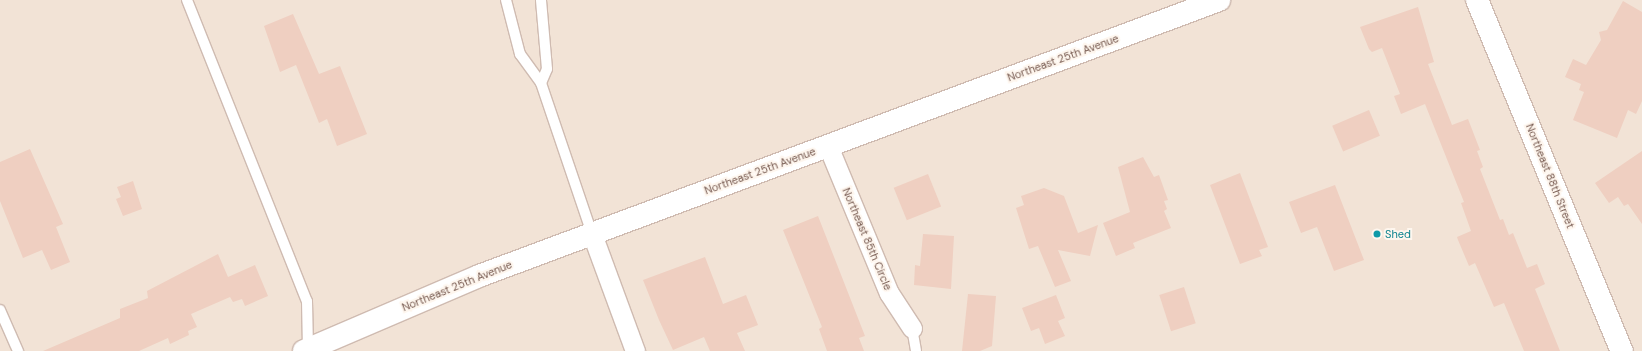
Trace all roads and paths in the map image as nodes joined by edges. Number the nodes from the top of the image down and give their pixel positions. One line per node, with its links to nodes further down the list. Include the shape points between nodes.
1 (187, 0): 11 (lane, via 307,301)
2 (506, 0): 6 (lane, via 520,54)
3 (541, 0): 6 (lane, via 547,68)
4 (1219, 0): 7 (street, Northeast 25th Avenue)
5 (1477, 0): 15 (street, Northeast 88th Street)
6 (541, 83): 8 (lane)
7 (828, 146): 8 (street, Northeast 25th Avenue); 10 (street, Northeast 85th Circle, via 889,294)
8 (592, 234): 11 (street, Northeast 25th Avenue, via 417,301); 13 (street)
9 (0, 310): 12 (lane)
10 (912, 328): 14 (lane)
11 (307, 350)
12 (18, 351)
13 (635, 351)
14 (916, 351)
15 (1622, 351)

